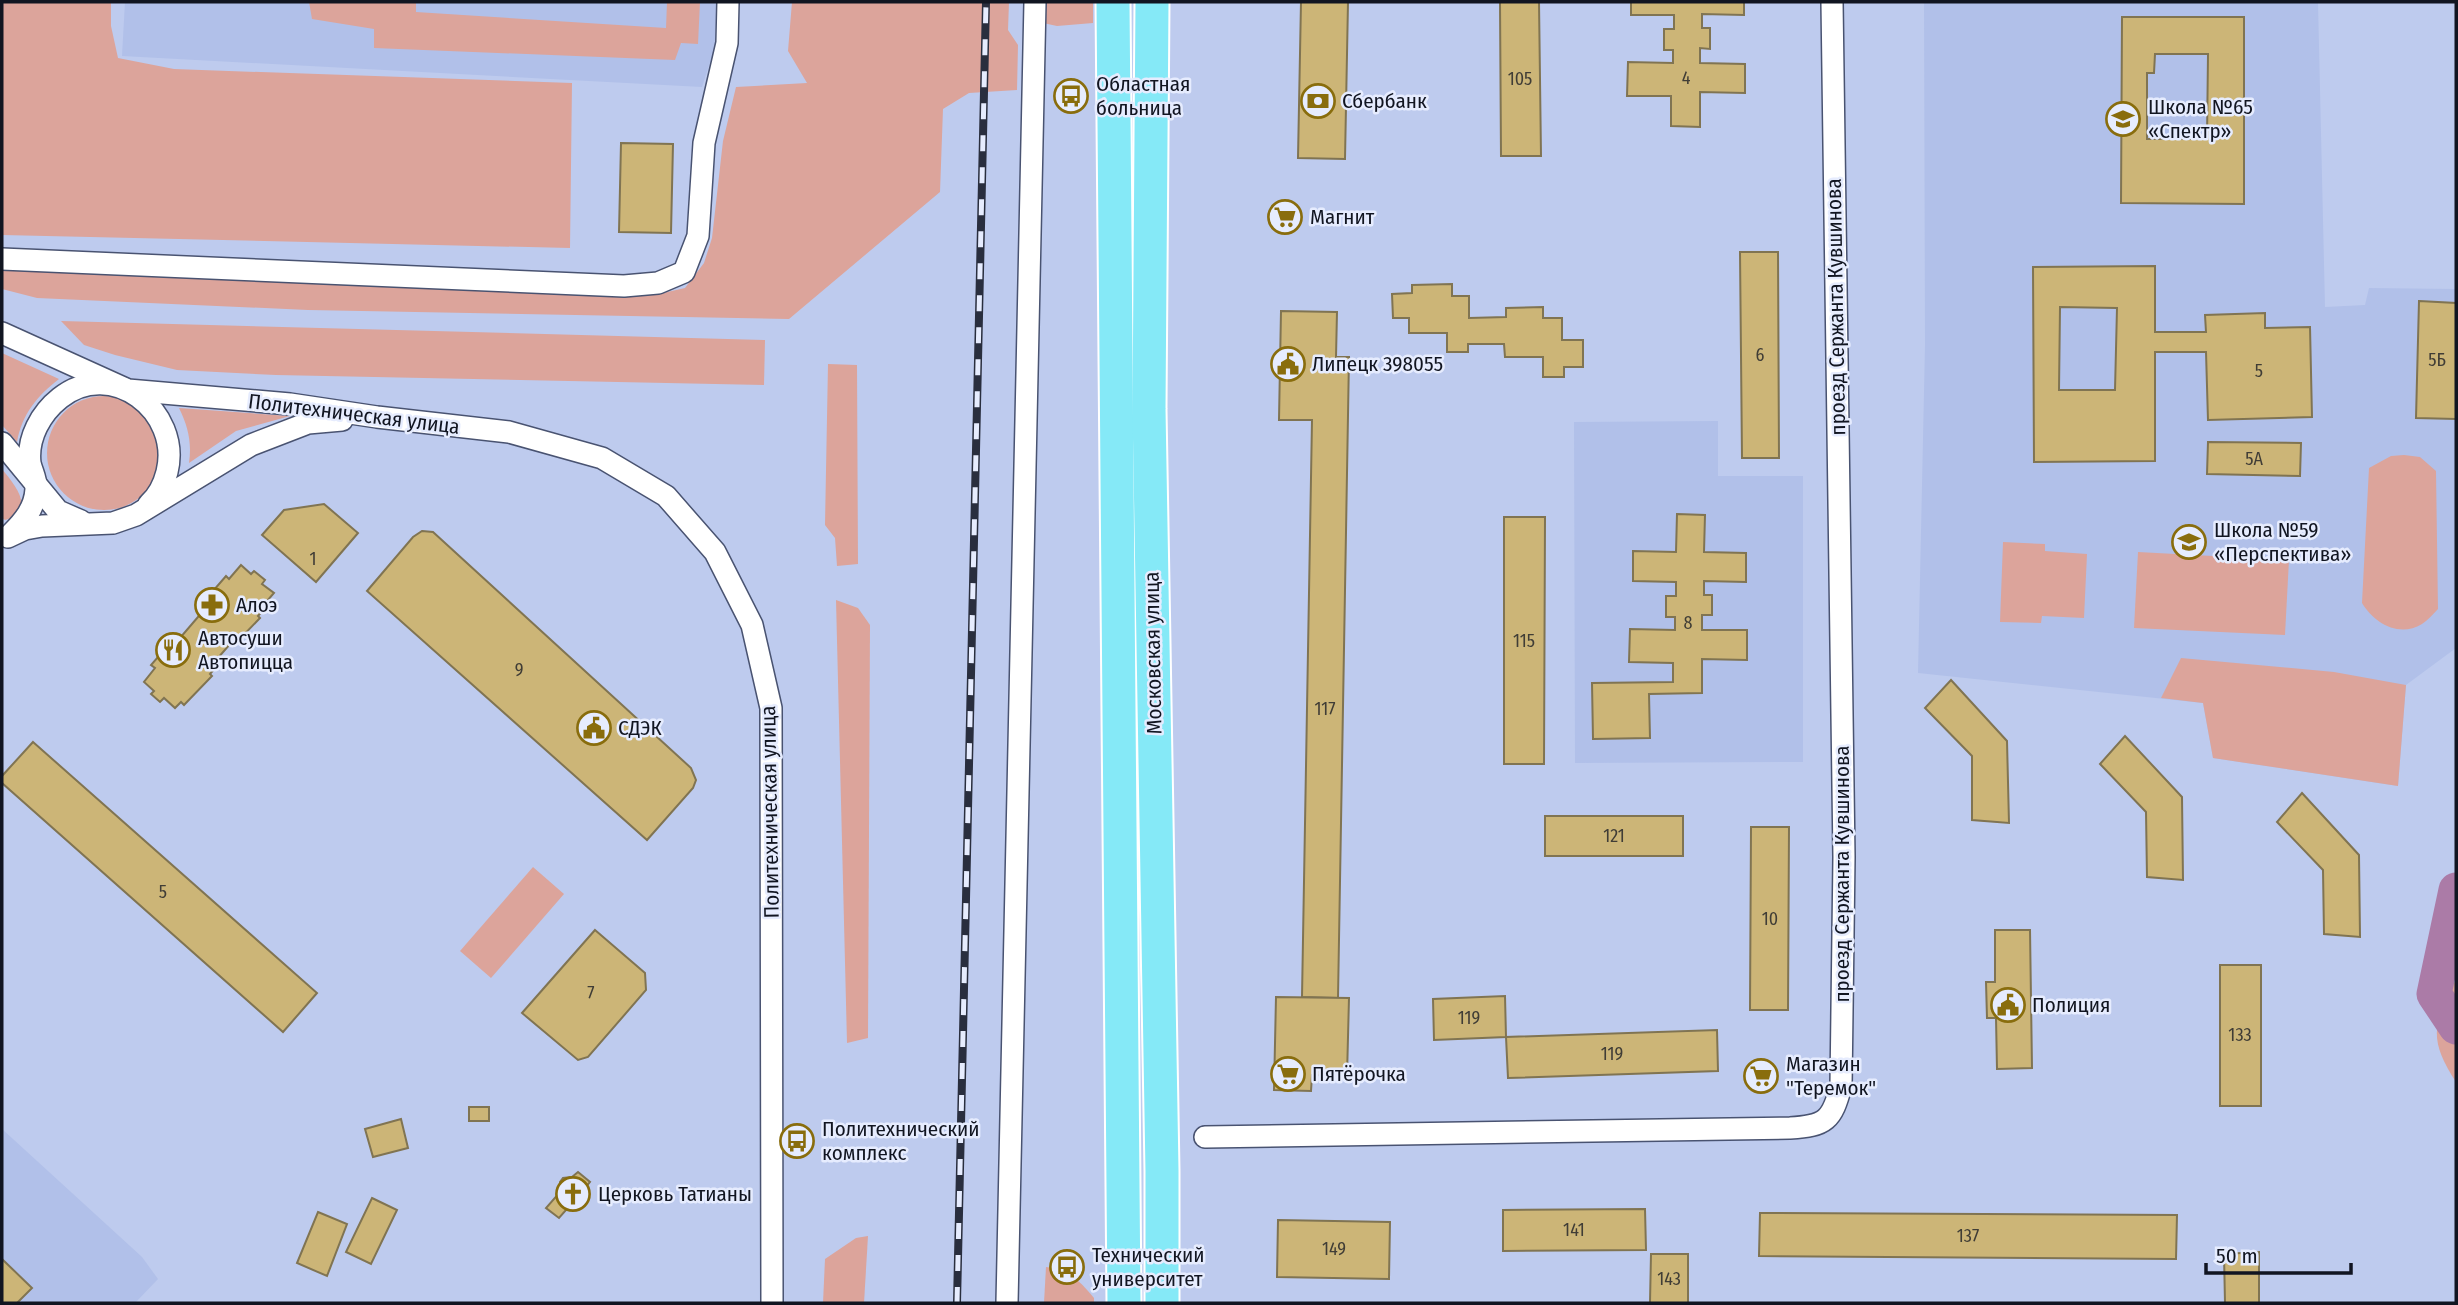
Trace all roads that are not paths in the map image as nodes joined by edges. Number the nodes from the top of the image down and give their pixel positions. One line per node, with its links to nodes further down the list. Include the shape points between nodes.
1 (728, 2): 6 (street, via 727,43 704,142 698,236 684,272 658,283 624,286)
2 (1035, 2): 17 (street)
3 (1113, 2): 18 (main road, Московская улица)
4 (1152, 2): 19 (main road, Московская улица, via 1149,410)
5 (1832, 2): 15 (street, проезд Сержанта Кувшинова, via 1844,857 1841,1086 1834,1112 1814,1127 1790,1128)
6 (2, 259)
7 (2, 333): 8 (street, Политехническая улица)
8 (128, 390): 9 (street, Политехническая улица, via 290,404); 11 (street, via 85,386 62,396 43,413 32,436 30,461); 12 (street, via 160,419 170,461 152,501)
9 (377, 417): 12 (street, via 308,424 251,445); 16 (street, Политехническая улица, via 509,432 602,458 666,496 715,552 752,625 771,708)
10 (2, 443): 11 (street)
11 (37, 486): 13 (street, via 58,511); 14 (street, via 26,519)
12 (135, 515): 13 (street, via 113,523)
13 (89, 524): 14 (street, via 25,529)
14 (5, 540)
15 (1205, 1137)
16 (772, 1303)
17 (1007, 1303)
18 (1124, 1303)
19 (1162, 1303)

